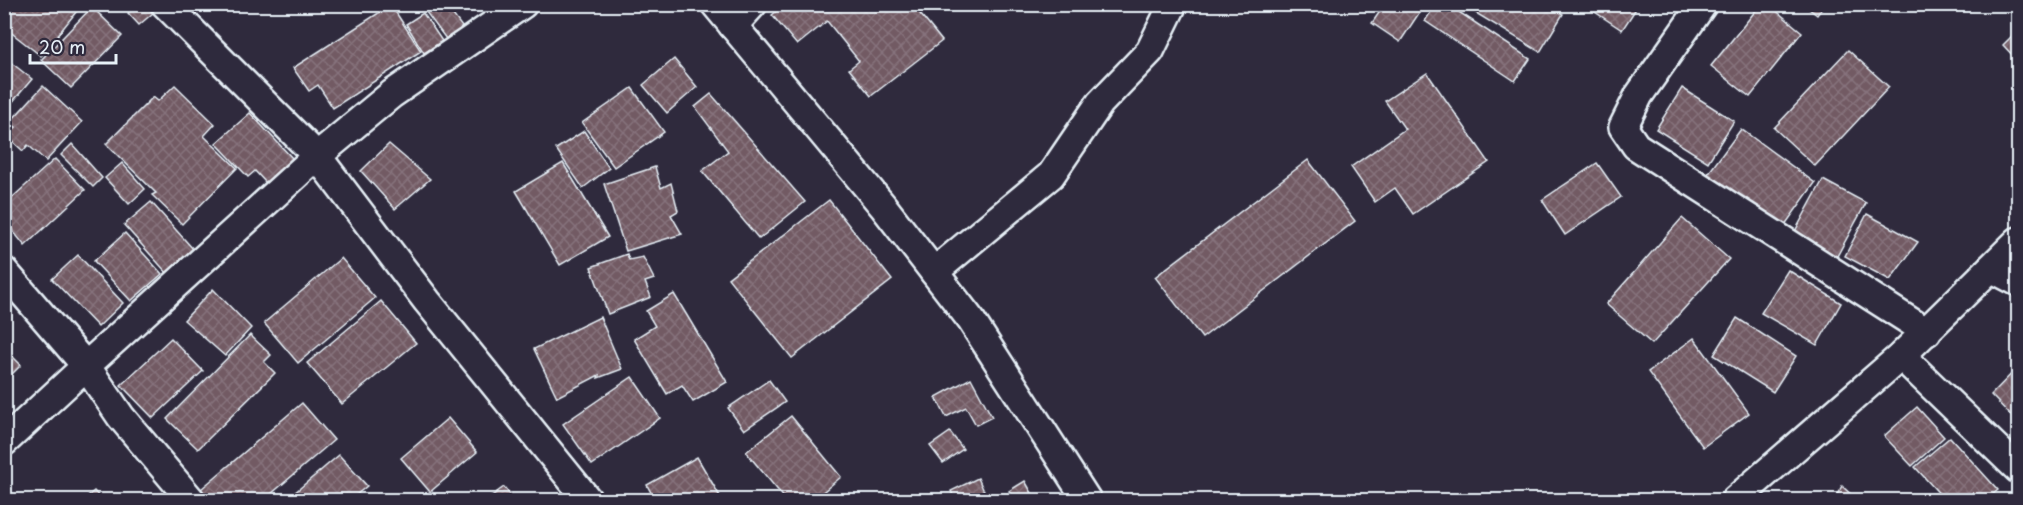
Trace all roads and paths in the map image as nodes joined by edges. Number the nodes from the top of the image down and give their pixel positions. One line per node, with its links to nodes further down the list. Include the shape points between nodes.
1 (165, 4): 8 (street)
2 (523, 4): 8 (street, via 392,94)
3 (715, 4): 7 (street)
4 (753, 4): 7 (street)
5 (1173, 4): 12 (street, via 1150,51 1100,103 1051,175)
6 (1703, 4): 14 (street, via 1639,95 1623,127 1636,146)
7 (733, 26): 12 (street, via 884,206)
8 (317, 156): 16 (street); 20 (street, via 427,302)
9 (2019, 241): 10 (street)
10 (1991, 268): 13 (street); 14 (street)
11 (4, 271): 16 (street)
12 (934, 272): 21 (street, via 971,320)
13 (2019, 282)
14 (1927, 332): 15 (street)
15 (1901, 356): 18 (street); 22 (street)
16 (86, 366): 17 (street); 19 (street, via 121,417)
17 (4, 442)
18 (2019, 470)
19 (190, 501)
20 (588, 501)
21 (1086, 501)
22 (1735, 501)

